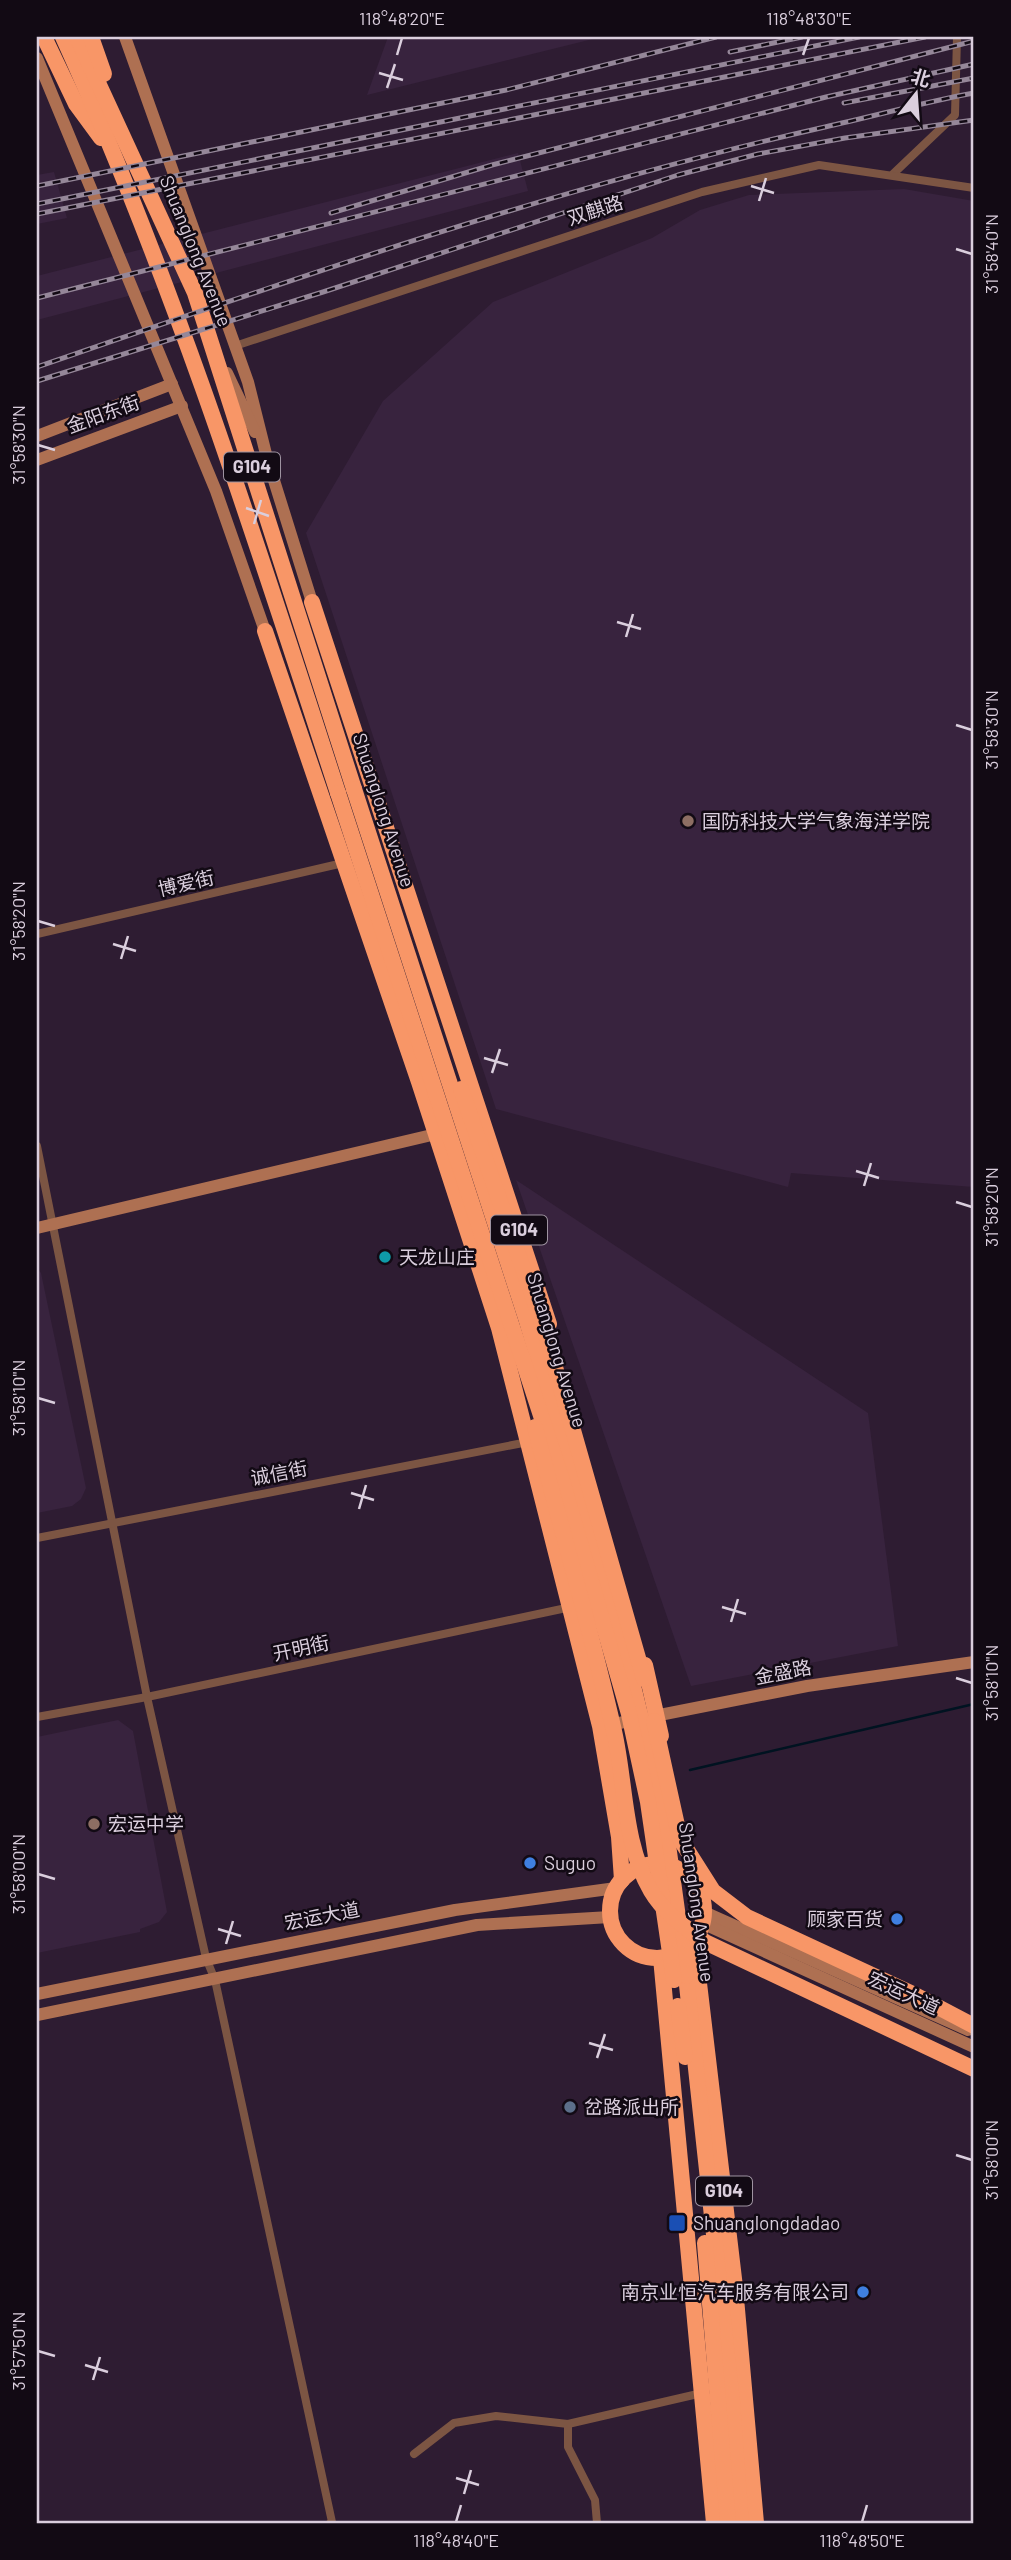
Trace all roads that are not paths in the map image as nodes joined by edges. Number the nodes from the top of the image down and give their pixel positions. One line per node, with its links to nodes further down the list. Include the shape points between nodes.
1 (44, 37): 8 (highway, G104, via 76,104)
2 (63, 37): 8 (highway, Shuanglong Avenue)
3 (77, 37): 8 (highway, Shuanglong Avenue)
4 (91, 37): 8 (highway, G104)
5 (125, 37): 12 (street)
6 (957, 37): 9 (street, via 955,115)
7 (37, 58): 13 (street)
8 (125, 157): 11 (highway, Shuanglong Avenue / G104, via 195,293); 20 (highway, Shuanglong Avenue / G104)
9 (893, 174): 10 (street, 双麒路); 12 (street, 双麒路, via 820,165 702,192)
10 (974, 188)
11 (209, 335): 16 (street); 20 (highway, Shuanglong Avenue / G104)
12 (235, 345): 16 (street)
13 (172, 384): 14 (street); 15 (street, 金阳东街)
14 (182, 406): 17 (street, 金阳东街); 19 (street)
15 (37, 436)
16 (267, 458): 18 (street)
17 (37, 460)
18 (313, 602): 35 (highway, Shuanglong Avenue / G104, via 541,1293)
19 (265, 631): 21 (highway, G104)
20 (346, 791): 23 (highway, Shuanglong Avenue / G104, bridge); 28 (highway, Shuanglong Avenue / G104, bridge)
21 (343, 863): 22 (street, 博爱街); 24 (highway, G104)
22 (37, 934)
23 (421, 991): 48 (highway, bridge, via 471,1113 545,1332 637,1653 680,1839 713,1891 747,1917); 59 (highway, Shuanglong Avenue / G104, bridge, via 580,1497 640,1704 663,1808 700,2095)
24 (436, 1134): 26 (street); 29 (highway, G104, via 499,1328)
25 (37, 1146): 26 (street)
26 (52, 1225): 27 (street); 30 (street)
27 (37, 1228)
28 (512, 1323): 51 (highway, bridge, via 528,1403 614,1733 629,1828 651,1892 671,1917 705,1942); 58 (highway, Shuanglong Avenue / G104, bridge, via 622,1691 648,1802 693,2109)
29 (528, 1442): 30 (street, 诚信街); 32 (highway, G104)
30 (113, 1520): 31 (street, 诚信街); 34 (street)
31 (37, 1538)
32 (571, 1607): 34 (street, 开明街); 37 (highway, G104)
33 (974, 1662): 35 (street, 金盛路, via 807,1686)
34 (147, 1697): 36 (street, 开明街); 43 (street)
35 (659, 1716): 37 (street, 金盛路); 38 (highway, Shuanglong Avenue / G104)
36 (37, 1717)
37 (600, 1726): 39 (highway, G104, via 619,1837)
38 (678, 1870): 39 (highway, via 649,1865); 41 (highway, via 698,1889)
39 (619, 1884): 40 (highway); 43 (street, 宏运大道)
40 (610, 1917): 44 (highway, via 622,1944); 45 (street, via 477,1926)
41 (703, 1917): 42 (highway); 49 (street, 宏运大道); 50 (street, 宏运大道)
42 (694, 1941): 44 (highway); 60 (highway, Shuanglong Avenue / G104, via 736,2287)
43 (206, 1958): 45 (street); 46 (street, 宏运大道)
44 (661, 1958): 52 (highway, G104)
45 (215, 1980): 47 (street); 55 (street)
46 (37, 1994)
47 (37, 2015)
48 (974, 2026)
49 (974, 2034)
50 (974, 2047)
51 (974, 2069)
52 (702, 2393): 53 (street); 57 (highway, G104)
53 (568, 2424): 54 (street, via 496,2416 454,2423); 56 (street, via 568,2447 595,2500)
54 (414, 2454)
55 (332, 2523)
56 (597, 2523)
57 (714, 2523)
58 (728, 2523)
59 (741, 2523)
60 (756, 2523)

